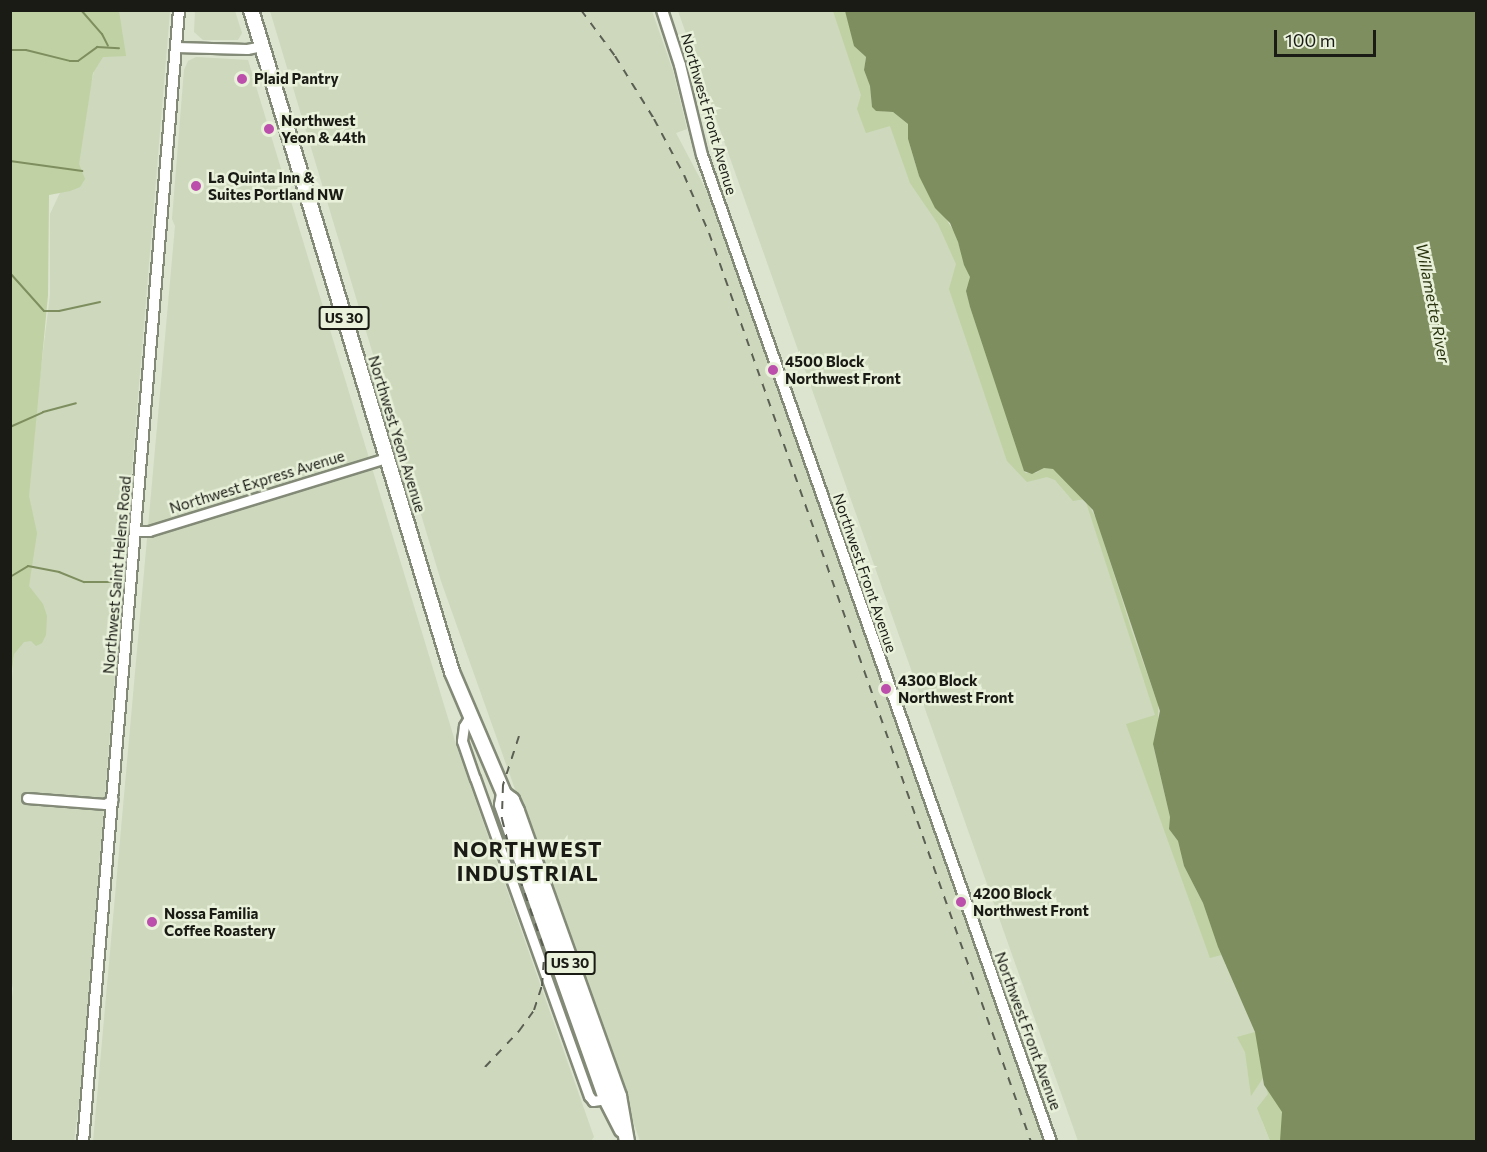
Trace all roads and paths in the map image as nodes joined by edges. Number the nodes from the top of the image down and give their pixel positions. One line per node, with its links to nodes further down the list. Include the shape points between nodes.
1 (178, 10): 5 (main road, Northwest Saint Helens Road)
2 (251, 10): 4 (highway, Northwest Yeon Avenue / US 30)
3 (662, 10): 15 (main road, Northwest Front Avenue, via 704,160)
4 (262, 46): 5 (street); 6 (highway, Northwest Yeon Avenue / US 30)
5 (176, 47): 7 (main road, Northwest Saint Helens Road)
6 (387, 458): 7 (street, Northwest Express Avenue, via 149,531); 8 (highway, Northwest Yeon Avenue / US 30, via 439,631)
7 (136, 531): 11 (main road, Northwest Saint Helens Road)
8 (470, 716): 9 (highway, Northwest Yeon Avenue / US 30); 12 (street, via 462,741 475,778 589,1096 592,1101)
9 (504, 794): 12 (highway, Northwest Yeon Avenue / US 30, via 502,805); 13 (highway, Northwest Yeon Avenue / US 30, via 515,806 619,1096)
10 (27, 798): 11 (street, via 105,804)
11 (113, 799): 14 (main road, Northwest Saint Helens Road)
12 (606, 1099): 13 (highway, Northwest Yeon Avenue / US 30)
13 (623, 1140)
14 (83, 1142)
15 (1051, 1142)

